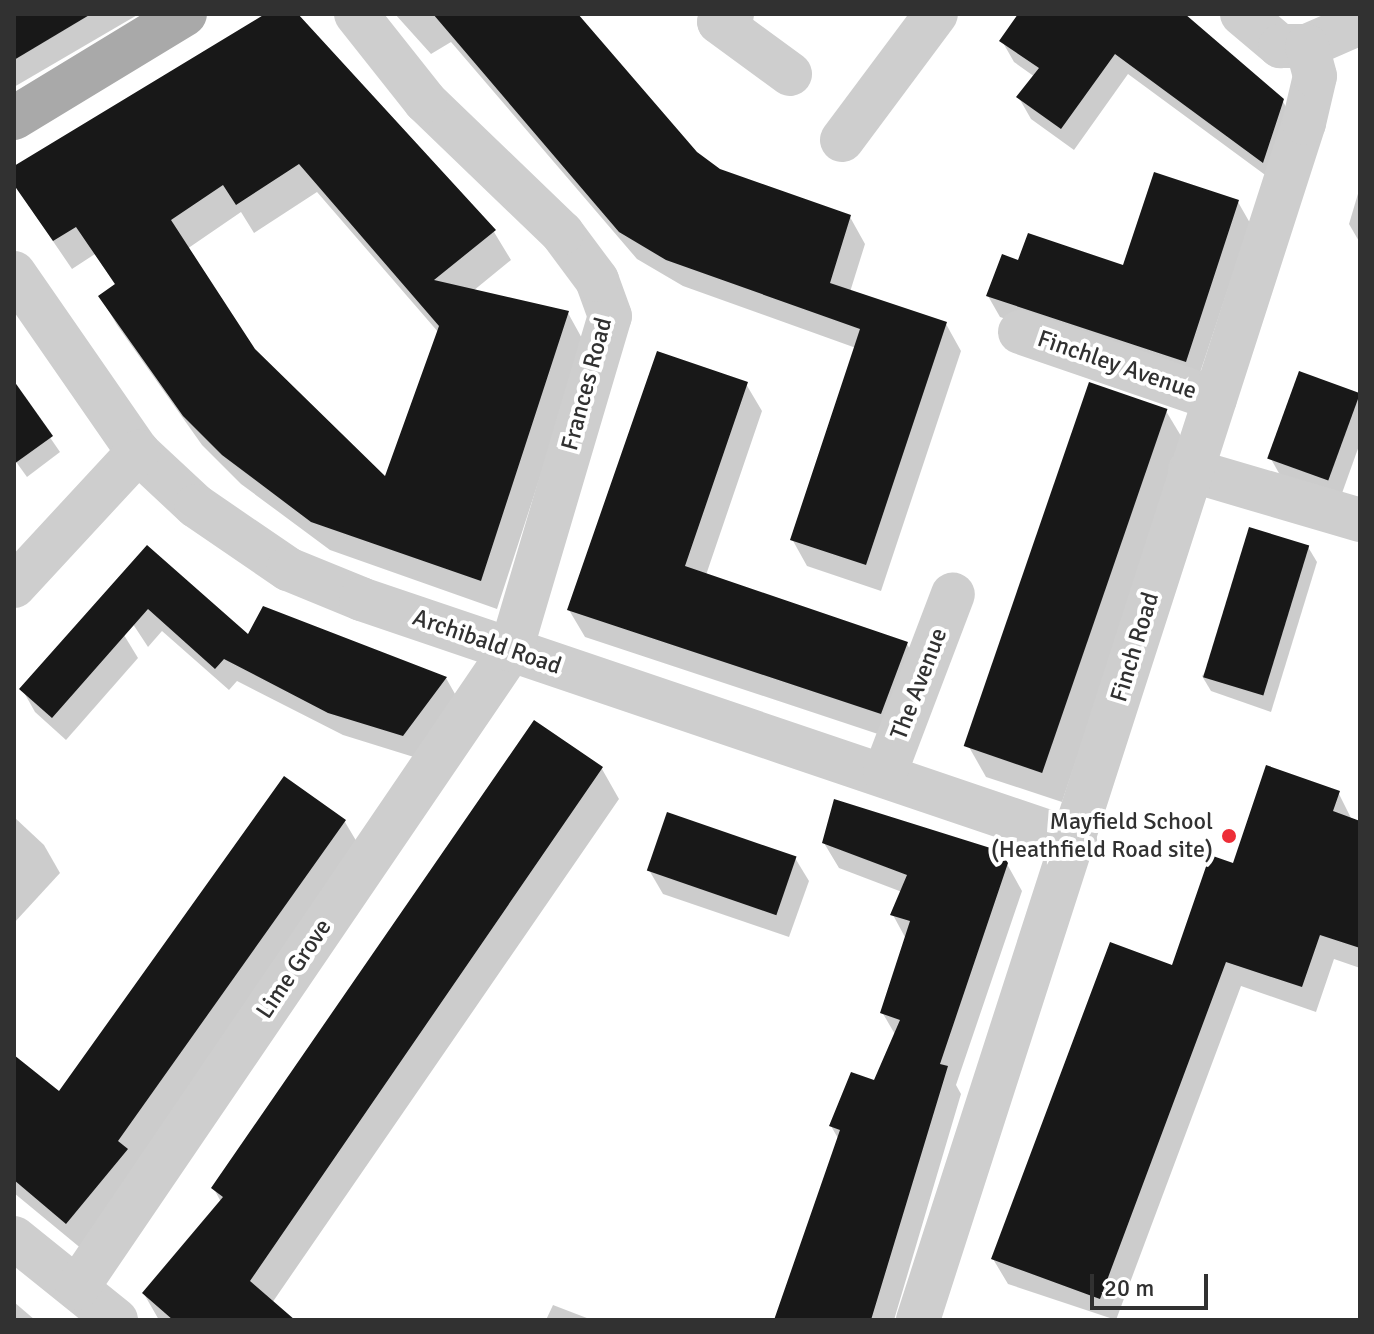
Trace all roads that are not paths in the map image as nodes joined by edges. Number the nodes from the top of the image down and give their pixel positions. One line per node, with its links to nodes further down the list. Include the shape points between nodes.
1 (185, 14): 9 (main road)
2 (356, 14): 19 (street, Frances Road, via 425,101 562,233 597,280 610,316)
3 (936, 14): 10 (street)
4 (1242, 14): 7 (street, via 1280,46)
5 (719, 17): 8 (street)
6 (1360, 23): 7 (street)
7 (1316, 30): 13 (street, Finch Road, via 1315,76 1304,123)
8 (790, 74)
9 (14, 118)
10 (842, 140)
11 (14, 273): 14 (street, Archibald Road)
12 (1020, 332): 13 (street, Finchley Avenue)
13 (1215, 399): 15 (street, Finch Road)
14 (138, 452): 17 (street); 19 (street, Archibald Road, via 196,506 288,569)
15 (1190, 470): 16 (street); 21 (street, Finch Road)
16 (1360, 520)
17 (14, 586)
18 (953, 594): 20 (street, The Avenue)
19 (511, 650): 20 (street, Archibald Road); 23 (street, Lime Grove)
20 (885, 773): 21 (street, Archibald Road)
21 (1075, 841): 25 (street, Finch Road)
22 (14, 1238): 23 (street)
23 (77, 1288): 24 (street)
24 (116, 1320)
25 (918, 1320)

